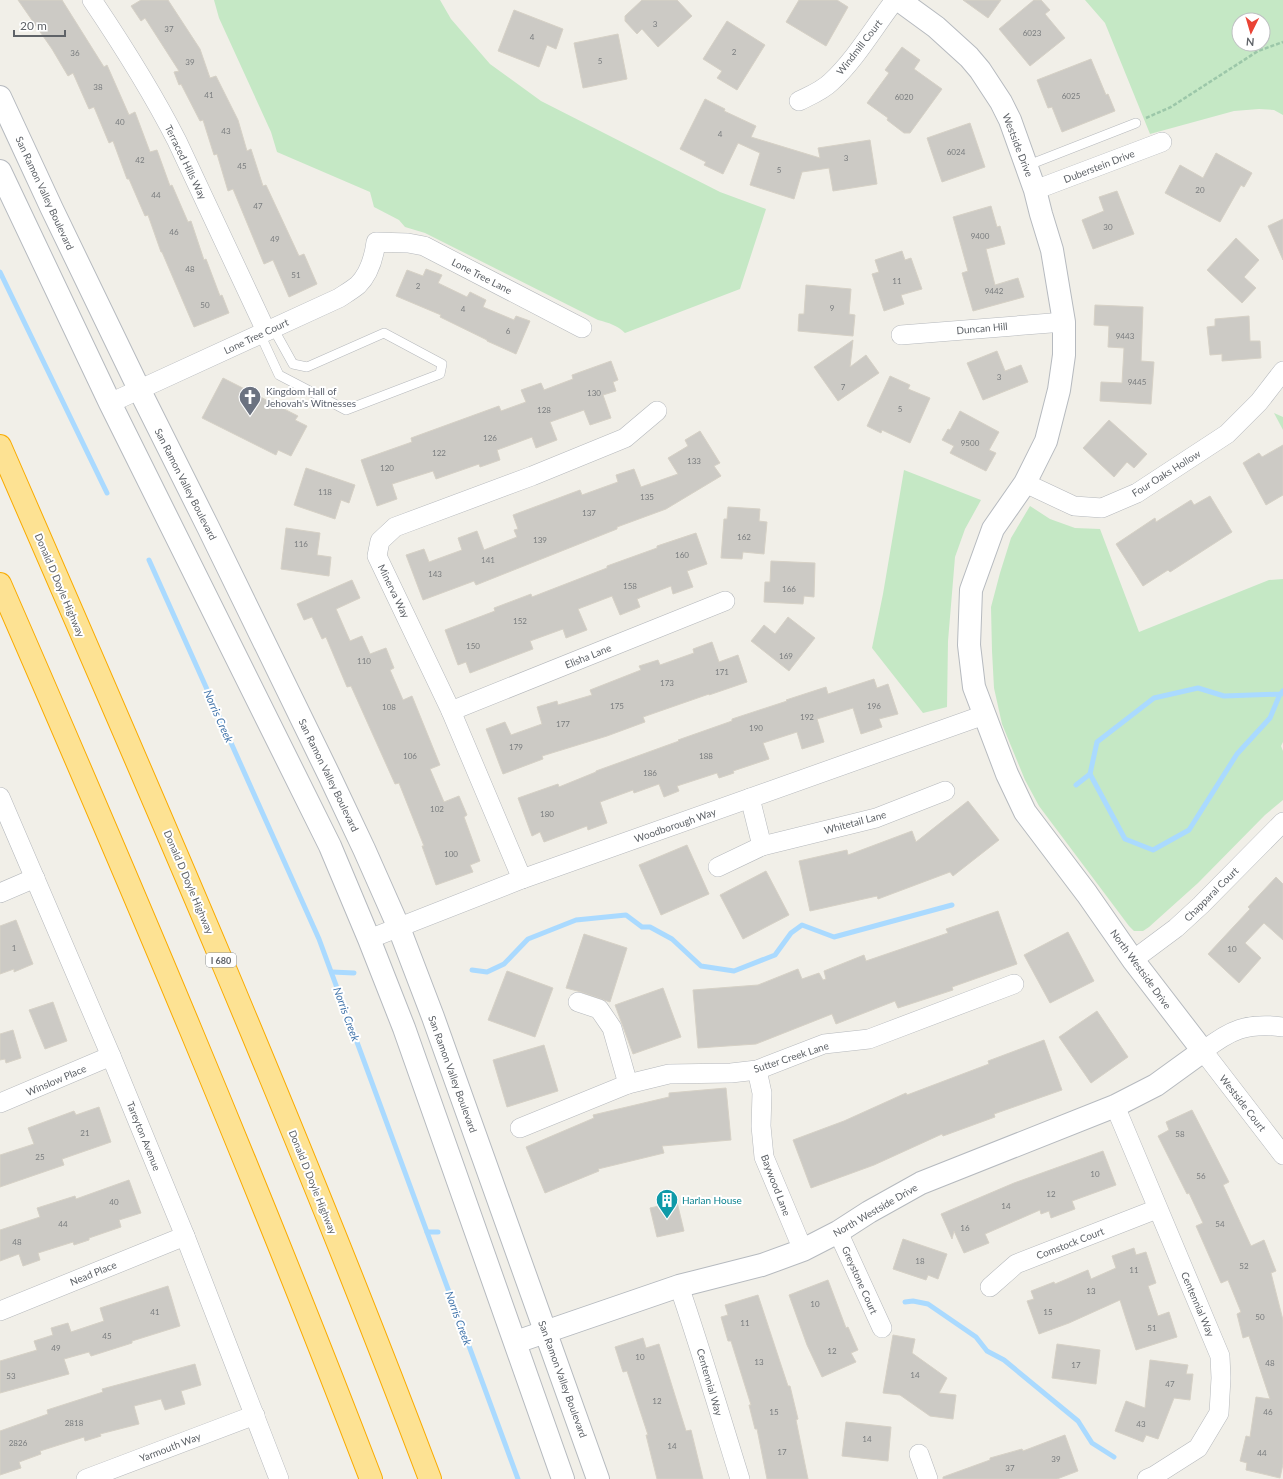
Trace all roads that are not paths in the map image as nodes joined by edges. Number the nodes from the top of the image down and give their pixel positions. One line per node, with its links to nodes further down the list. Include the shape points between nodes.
1 (92, 0): 15 (street, Terraced Hills Way, via 163,114)
2 (895, 0): 5 (street, Windmill Court, via 830,83)
3 (899, 0): 8 (main road, Westside Drive, via 948,37 980,70 1010,120)
4 (0, 97): 17 (main road, San Ramon Valley Boulevard)
5 (799, 100)
6 (1136, 123): 8 (lane)
7 (1162, 142): 10 (street, Duberstein Drive)
8 (1026, 166): 10 (main road, Westside Drive)
9 (0, 171): 18 (main road)
10 (1035, 190): 12 (main road, North Westside Drive, via 1052,250)
11 (376, 242): 13 (street, Lone Tree Lane, via 424,246); 15 (street, Lone Tree Court, via 368,270 358,285 339,298)
12 (1064, 322): 14 (street, Duncan Hill); 21 (main road, North Westside Drive, via 1064,355 1059,390 1046,441)
13 (582, 328)
14 (901, 335)
15 (267, 336): 15 (lane, via 283,346 293,364 308,367 384,333 442,364 440,374 346,410 279,375); 17 (street, Lone Tree Court)
16 (1283, 371): 21 (street, Four Oaks Hollow, via 1259,402 1227,434 1137,492 1102,508 1074,506)
17 (139, 389): 18 (street, Lone Tree Court); 35 (main road, San Ramon Valley Boulevard, via 330,777)
18 (110, 403): 36 (main road, via 330,846)
19 (657, 411): 24 (street, Minerva Way, via 625,438 395,527 380,541 377,556)
20 (0, 446): 64 (highway, Donald D Doyle Highway / I 680, via 246,1019 379,1346)
21 (1025, 483): 25 (main road, North Westside Drive, via 993,529 971,590 969,645 974,687)
22 (0, 584): 63 (highway, via 125,871 330,1372)
23 (725, 601): 24 (street, Elisha Lane)
24 (451, 711): 33 (street, Minerva Way)
25 (984, 715): 28 (street, Woodborough Way); 37 (main road, North Westside Drive, via 1025,812)
26 (945, 791): 30 (street, Whitetail Lane, via 876,818)
27 (0, 797): 32 (street, Tareyton Avenue)
28 (750, 798): 30 (street); 33 (street, Woodborough Way)
29 (1283, 822): 37 (street, Chapparal Court, via 1201,905 1176,928)
30 (762, 846): 31 (street, Whitetail Lane)
31 (718, 868)
32 (35, 878): 34 (street); 42 (street, Tareyton Avenue)
33 (522, 879): 35 (street, Woodborough Way)
34 (0, 893)
35 (399, 928): 36 (street, Woodborough Way); 57 (main road, San Ramon Valley Boulevard)
36 (369, 939): 58 (main road, via 404,1028)
37 (1133, 960): 41 (main road, North Westside Drive)
38 (1014, 984): 43 (street, Sutter Creek Lane, via 869,1039 824,1044)
39 (578, 1002): 44 (street, via 599,1010 612,1028)
40 (1283, 1027): 41 (street, via 1247,1027 1220,1038)
41 (1203, 1051): 46 (main road, North Westside Drive, via 1156,1085); 48 (street, Westside Court)
42 (111, 1056): 45 (street, Winslow Place); 51 (street, Tareyton Avenue)
43 (757, 1070): 44 (street, Sutter Creek Lane, via 669,1074); 52 (street, Baywood Lane, via 762,1093 761,1126 764,1157)
44 (628, 1084): 47 (street, Sutter Creek Lane)
45 (0, 1103)
46 (1115, 1106): 49 (street, Centennial Way); 50 (main road, North Westside Drive, via 921,1183)
47 (520, 1128)
48 (1283, 1155)
49 (1158, 1209): 54 (street, Comstock Court, via 1016,1264); 69 (street, Centennial Way, via 1220,1356 1221,1378 1219,1413 1198,1448)
50 (838, 1232): 52 (main road, North Westside Drive); 56 (street, Greystone Court)
51 (185, 1236): 55 (street, Nead Place); 59 (street, Tareyton Avenue)
52 (803, 1250): 53 (main road, North Westside Drive, via 762,1265)
53 (679, 1286): 57 (main road, North Westside Drive); 67 (street, Centennial Way)
54 (990, 1287)
55 (0, 1310)
56 (882, 1328)
57 (546, 1332): 58 (main road, North Westside Drive); 66 (main road, San Ramon Valley Boulevard)
58 (516, 1342): 65 (main road)
59 (255, 1415): 61 (street, Yarmouth Way); 62 (street, Tareyton Avenue)
60 (918, 1454): 68 (street)
61 (86, 1479)
62 (279, 1479)
63 (371, 1479)
64 (430, 1479)
65 (563, 1479)
66 (598, 1479)
67 (740, 1479)
68 (928, 1479)
69 (1147, 1479)

